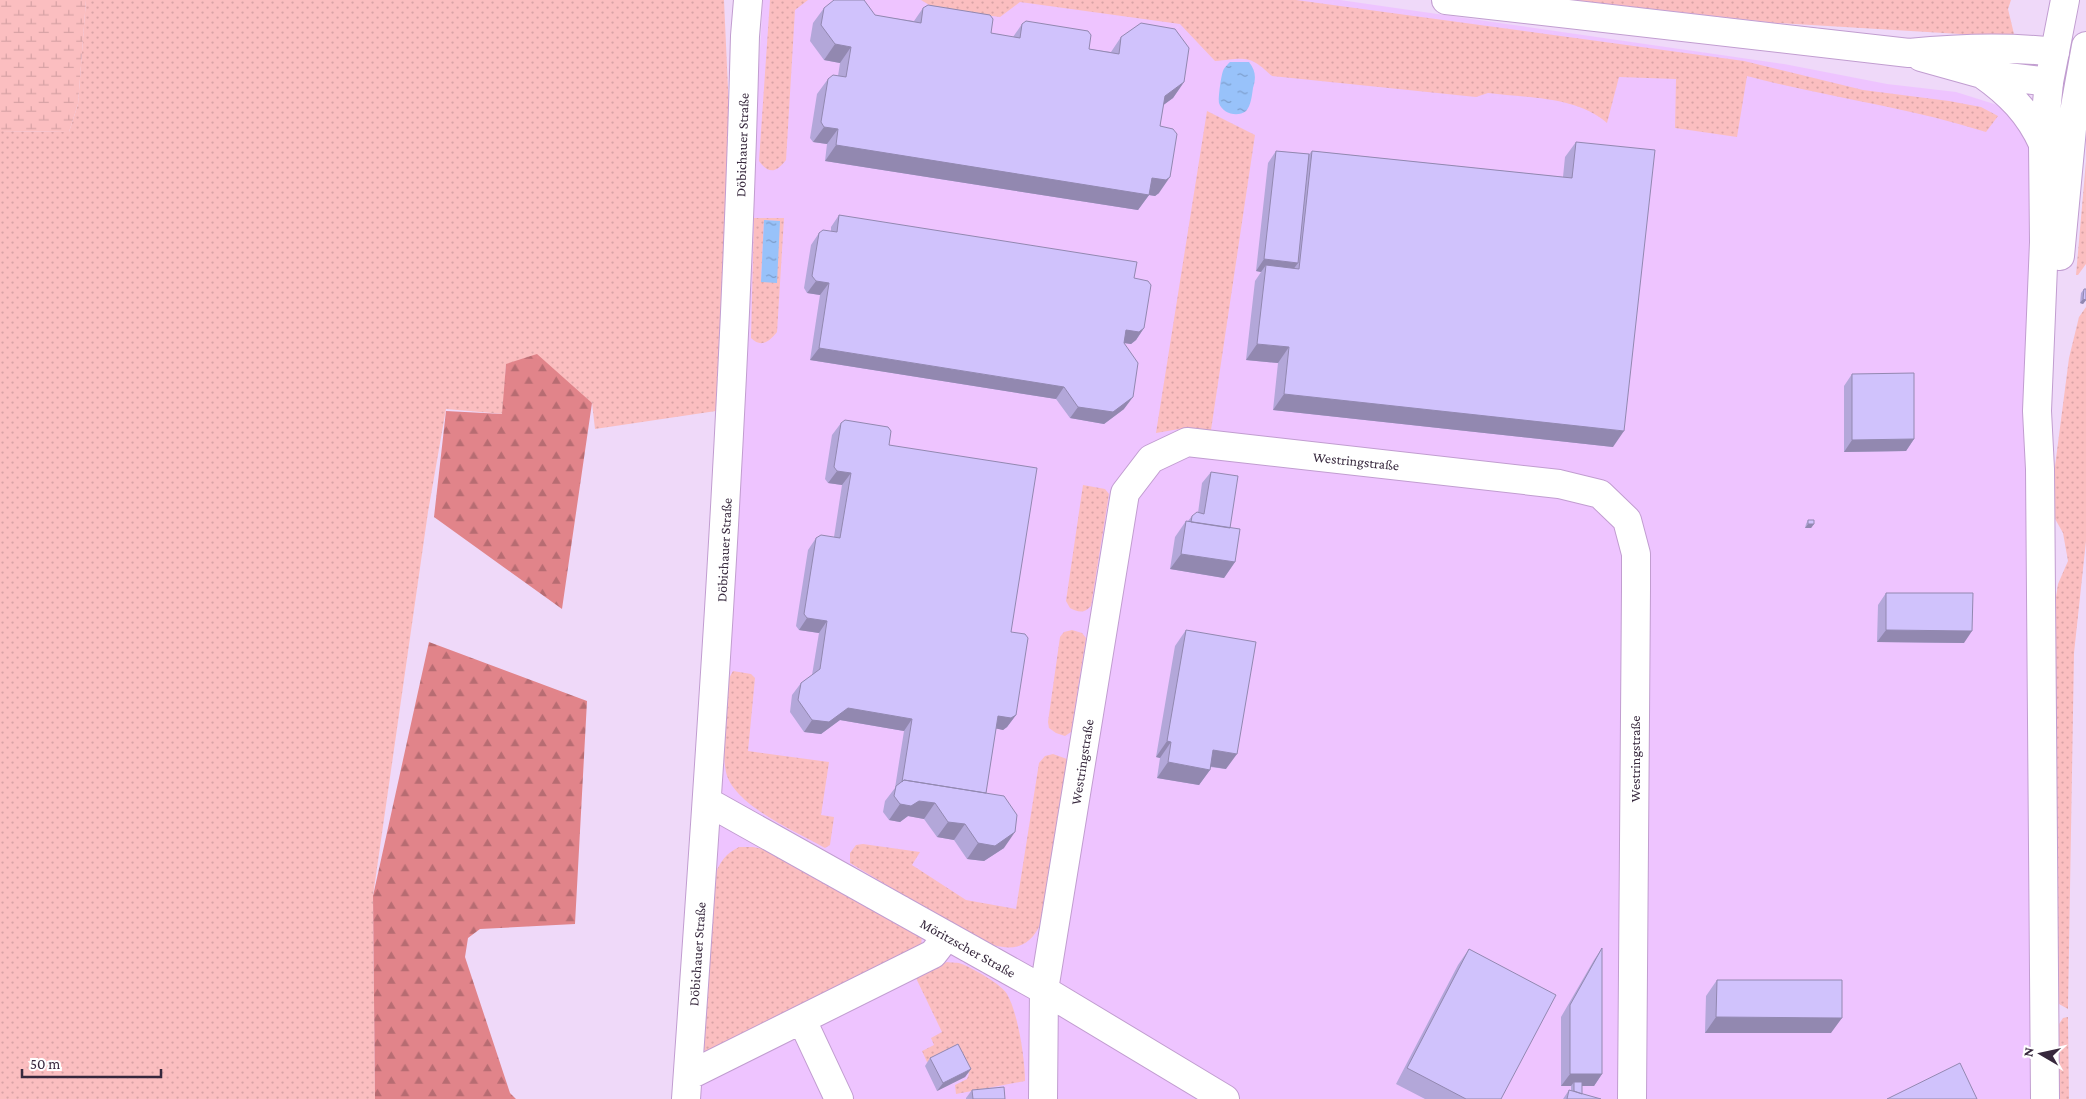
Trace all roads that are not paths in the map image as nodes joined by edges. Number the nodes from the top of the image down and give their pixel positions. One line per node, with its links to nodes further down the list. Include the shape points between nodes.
1 (748, 0): 12 (street, Döbichauer Straße, via 735,354)
2 (1446, 0): 5 (street)
3 (2065, 0): 4 (street)
4 (2055, 52): 5 (street, via 1982,47); 6 (street); 8 (street)
5 (1909, 53): 7 (street)
6 (2085, 53): 9 (street)
7 (1982, 74): 8 (street); 11 (street, via 2023,108 2037,130)
8 (2049, 82): 9 (street); 11 (street)
9 (2082, 88): 11 (street)
10 (2086, 128): 11 (street)
11 (2056, 146): 21 (street, via 2044,242 2037,411)
12 (708, 802): 13 (street, Möritzscher Straße); 16 (street, Döbichauer Straße)
13 (947, 936): 14 (street, Möritzscher Straße); 15 (street, via 933,954)
14 (1044, 990): 18 (street, Westringstraße); 19 (street, Möritzscher Straße); 20 (street, Westringstraße, via 1125,494 1151,459 1187,442 1559,484 1600,494 1627,520 1636,554)
15 (802, 1020): 16 (street); 17 (street)
16 (687, 1088)
17 (839, 1099)
18 (1043, 1099)
19 (1224, 1099)
20 (1632, 1099)
21 (2045, 1099)

